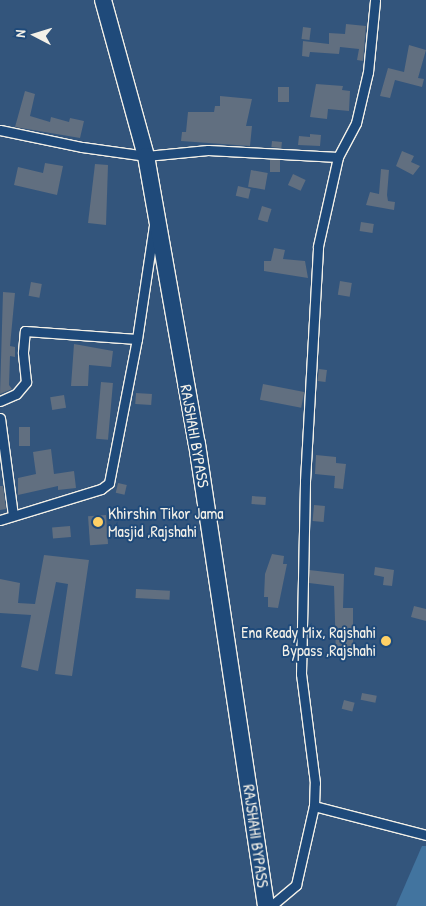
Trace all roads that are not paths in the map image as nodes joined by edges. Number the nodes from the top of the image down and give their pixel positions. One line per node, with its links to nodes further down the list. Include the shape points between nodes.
1 (103, 0): 4 (highway, RAJSHAHI BYPASS)
2 (375, 0): 5 (street, via 366,80 356,123)
3 (0, 130): 4 (street)
4 (146, 156): 5 (street, via 208,150); 6 (highway, RAJSHAHI BYPASS)
5 (338, 157): 12 (street, via 318,246 305,481 301,674 315,783)
6 (155, 215): 7 (street); 14 (highway, RAJSHAHI BYPASS, via 197,444)
7 (137, 339): 8 (street, via 25,331 26,382 16,394); 10 (street, via 109,483 101,489)
8 (0, 401)
9 (0, 418): 10 (street)
10 (13, 515): 11 (street)
11 (0, 520)
12 (314, 806): 13 (street); 15 (street, via 296,885)
13 (426, 835)
14 (266, 906)
15 (271, 906)

